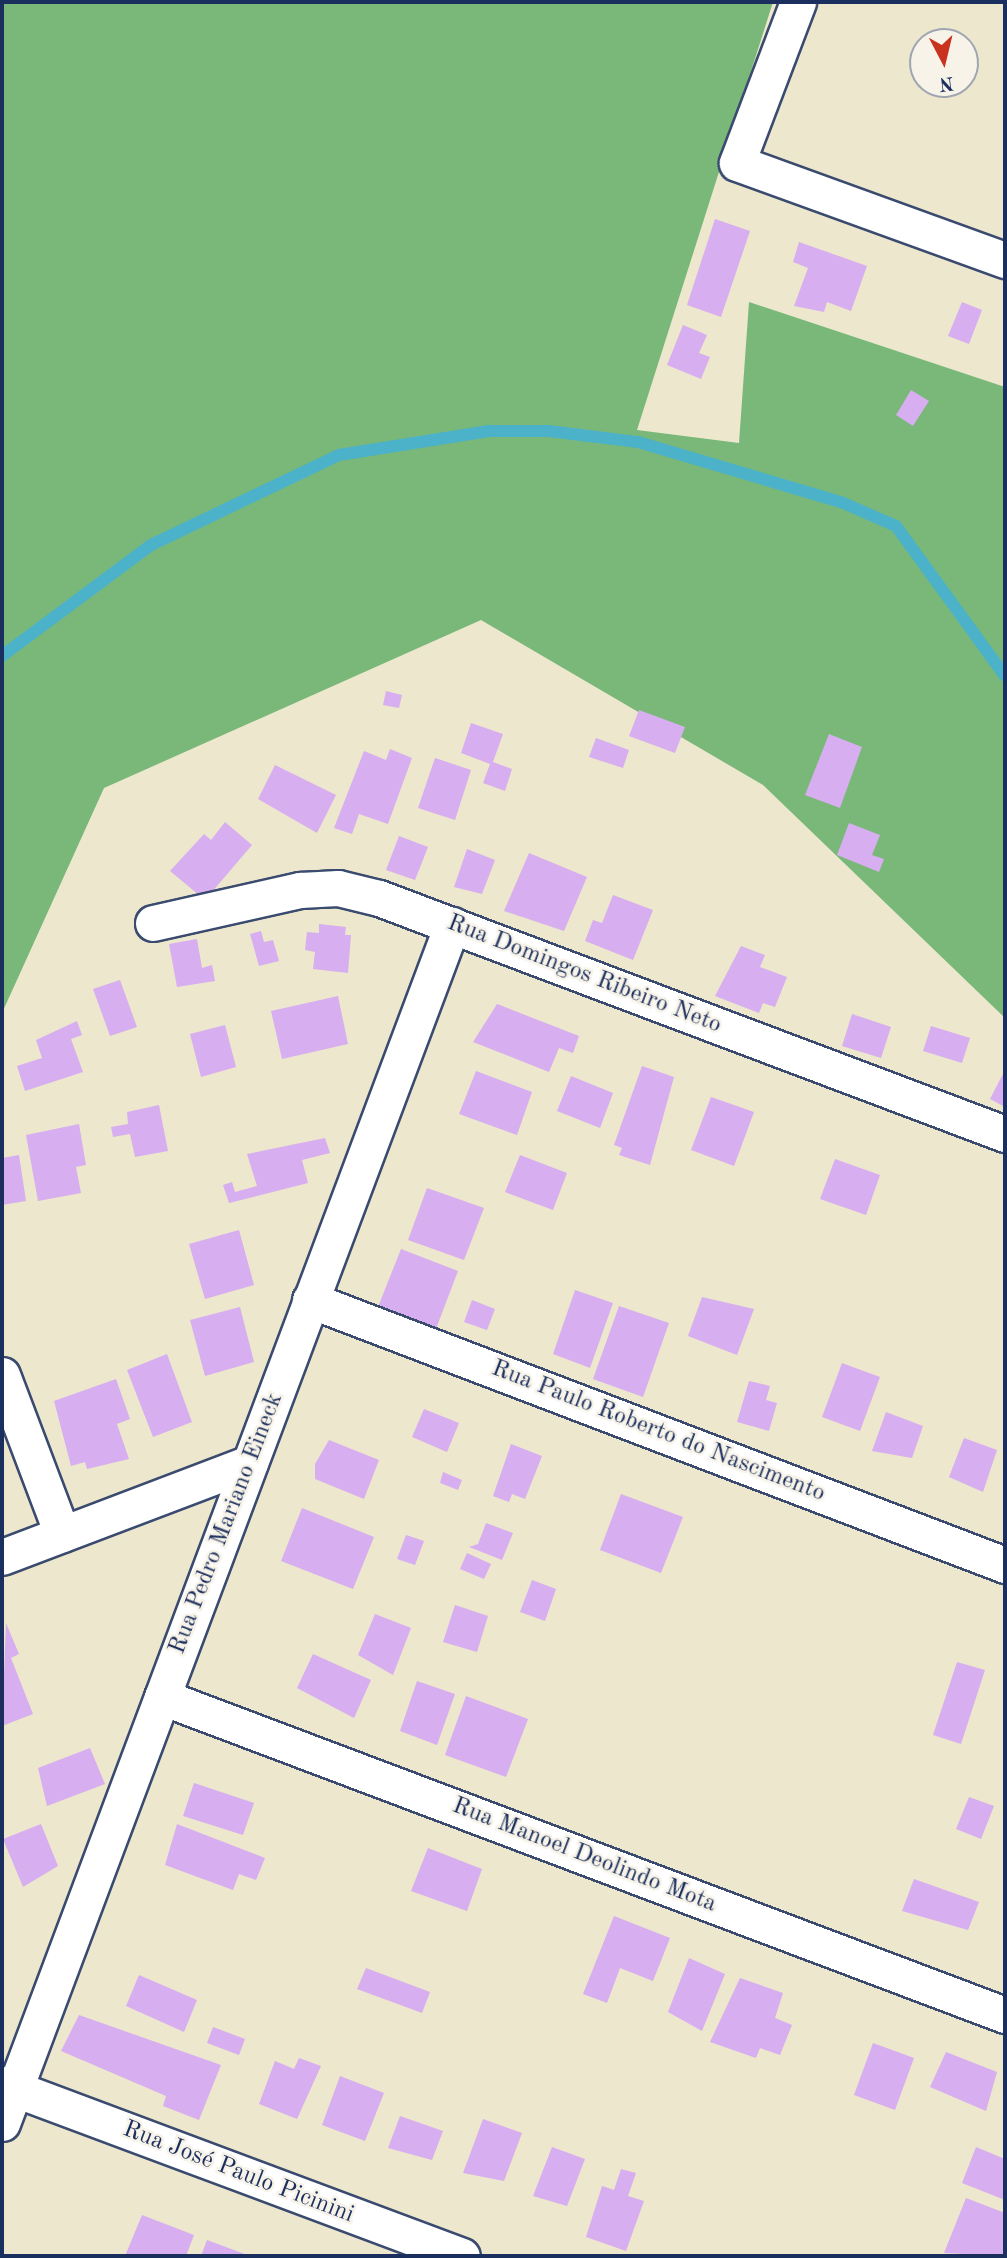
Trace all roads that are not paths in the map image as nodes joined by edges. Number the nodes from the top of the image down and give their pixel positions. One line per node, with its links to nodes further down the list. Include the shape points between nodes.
1 (798, 2): 2 (street, via 737,163)
2 (1005, 260)
3 (153, 923): 4 (street, Rua Domingos Ribeiro Neto, via 300,890 338,888)
4 (452, 925): 5 (street, Rua Domingos Ribeiro Neto); 6 (street, Rua Pedro Mariano Eineck)
5 (1005, 1134)
6 (310, 1300): 8 (street, Rua Pedro Mariano Eineck); 11 (street, Rua Paulo Roberto do Nascimento)
7 (2, 1375): 9 (street)
8 (250, 1463): 9 (street); 12 (street, Rua Pedro Mariano Eineck)
9 (62, 1534): 10 (street)
10 (2, 1557)
11 (1005, 1564)
12 (162, 1697): 13 (street, Rua Manoel Deolindo Mota); 14 (street, Rua Pedro Mariano Eineck)
13 (1005, 2015)
14 (8, 2087): 15 (street, Rua Pedro Mariano Eineck); 16 (street, Rua José Paulo Picinini)
15 (2, 2123)
16 (462, 2256)

